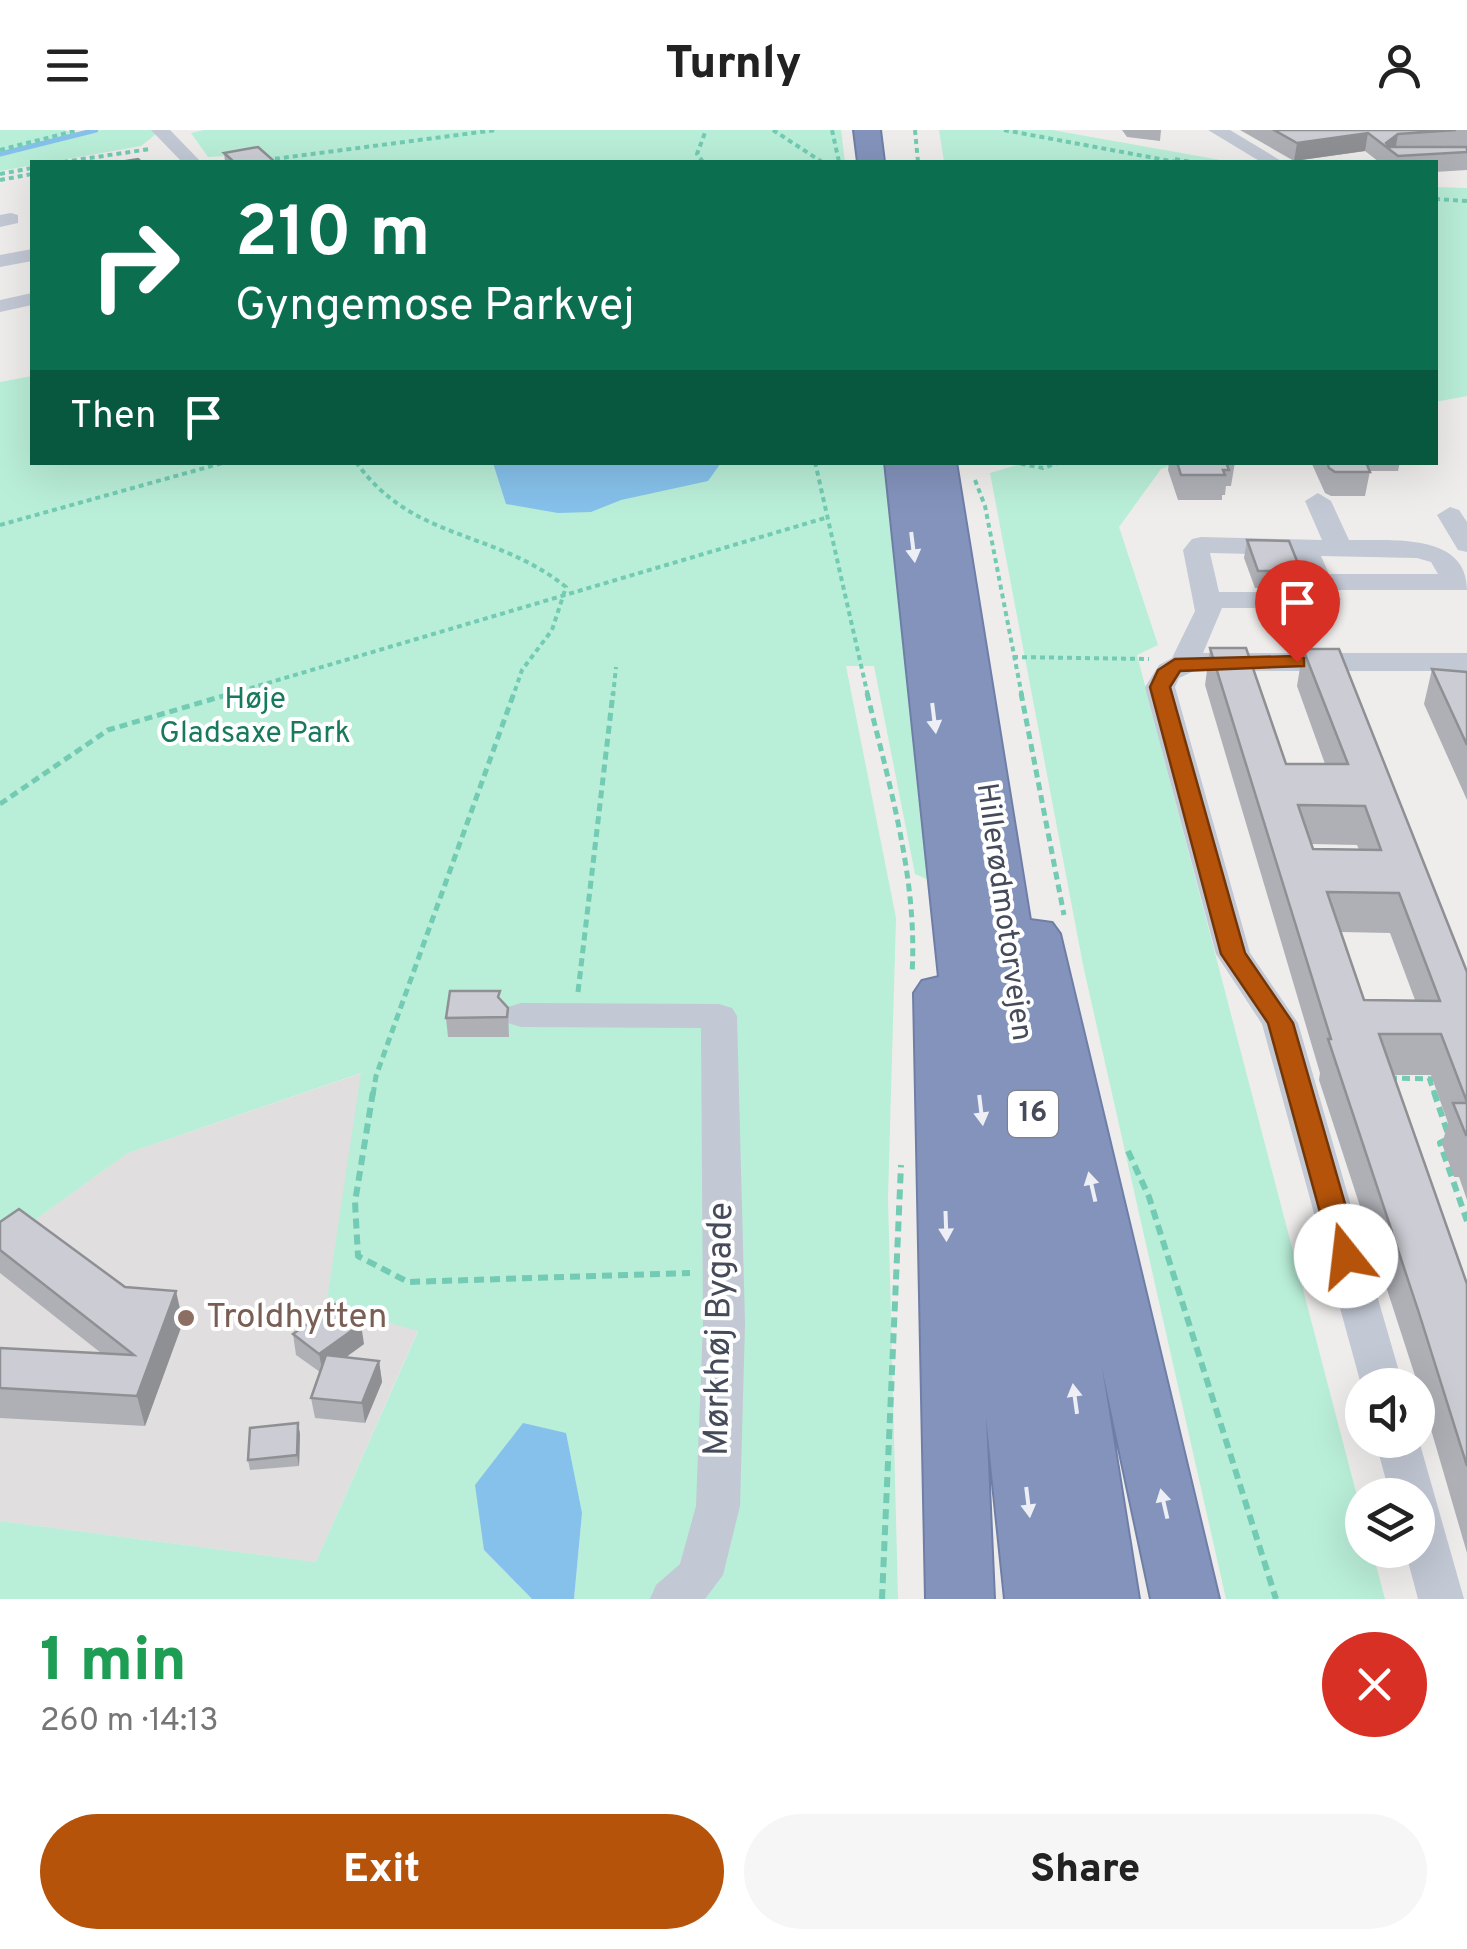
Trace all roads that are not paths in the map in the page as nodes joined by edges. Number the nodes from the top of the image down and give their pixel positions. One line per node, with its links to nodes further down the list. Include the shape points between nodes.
1 (160, 130): 6 (street)
2 (867, 130): 7 (highway)
3 (894, 130): 8 (highway)
4 (1255, 130): 5 (street)
5 (1221, 132): 9 (street)
6 (190, 160)
7 (871, 160)
8 (898, 160)
9 (1270, 160)
10 (30, 255): 11 (street)
11 (0, 261)
12 (904, 465): 27 (highway, Hillerødmotorvejen / 16, one-way to 27)
13 (938, 465): 24 (highway, Hillerødmotorvejen / 16)
14 (1318, 500): 19 (street)
15 (1450, 514): 16 (street)
16 (1467, 543)
17 (1228, 545): 18 (street); 22 (street, via 1196,548); 23 (street)
18 (1304, 547): 19 (street); 20 (street)
19 (1339, 548): 21 (street, via 1432,552)
20 (1319, 582): 21 (street); 23 (street, via 1327,600)
21 (1462, 582)
22 (1210, 600): 23 (street); 26 (street)
23 (1247, 600)
24 (962, 630): 34 (highway, Hillerødmotorvejen / 16, one-way to 24); 35 (highway, one-way to 24)
25 (1467, 662): 26 (street)
26 (1180, 665): 29 (street, via 1165,674 1160,687 1233,954 1280,1023)
27 (945, 805): 32 (highway, one-way to 32, via 942,1129); 33 (highway, Hillerødmotorvejen / 16, one-way to 33)
28 (522, 1015): 31 (street, Mørkhøj Bygade, via 719,1016 718,1506 700,1575)
29 (1377, 1368)
30 (1433, 1568): 36 (street)
31 (672, 1599)
32 (960, 1599)
33 (1039, 1599)
34 (1105, 1599)
35 (1186, 1599)
36 (1442, 1599)

